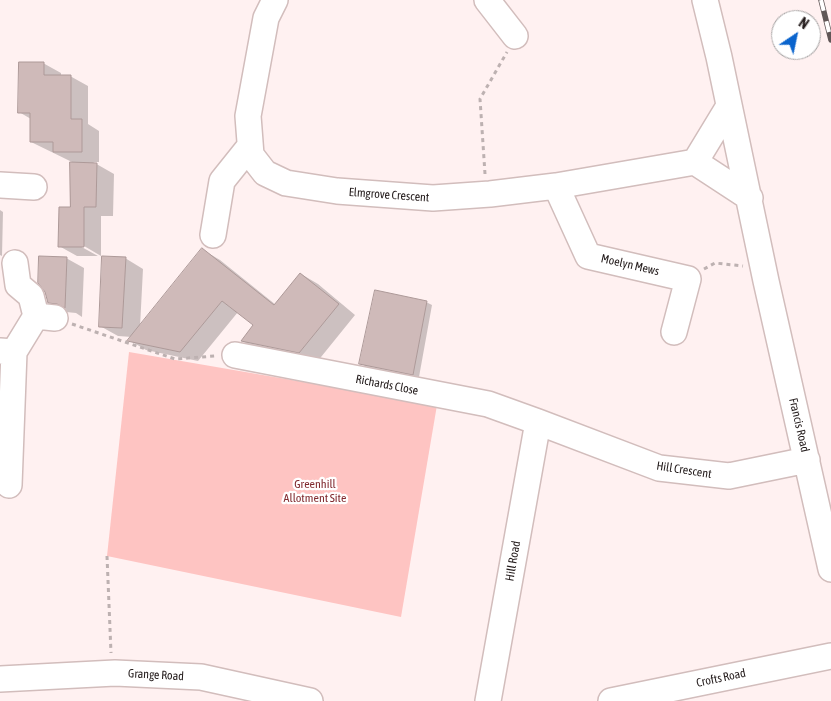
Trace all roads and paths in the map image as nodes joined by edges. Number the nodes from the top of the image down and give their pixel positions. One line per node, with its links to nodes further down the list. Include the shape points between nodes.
1 (275, 0): 6 (street, Elmgrove Crescent, via 266,18 248,116)
2 (487, 0): 4 (street)
3 (705, 0): 5 (street, Francis Road)
4 (515, 36): 11 (path, via 480,99)
5 (729, 106): 7 (street); 12 (street, Francis Road)
6 (250, 146): 11 (street, Elmgrove Crescent, via 251,155 265,173 286,182 337,191 433,198); 13 (street, via 222,181)
7 (695, 162): 9 (street, Elmgrove Crescent); 12 (street)
8 (0, 185): 10 (street)
9 (556, 186): 11 (street, Elmgrove Crescent); 16 (street, Moelyn Mews, via 588,256)
10 (34, 187)
11 (487, 194)
12 (750, 198): 15 (street, Francis Road)
13 (213, 235)
14 (15, 263): 17 (street, via 18,285 31,296)
15 (765, 270): 16 (path, via 715,263); 22 (street, Francis Road)
16 (688, 279): 18 (street)
17 (46, 317): 19 (street); 20 (path, via 175,359)
18 (674, 332)
19 (7, 351): 23 (street)
20 (235, 355): 21 (street, Richards Close, via 488,404)
21 (538, 422): 22 (street, Hill Crescent, via 659,468 729,476); 30 (street, Hill Road)
22 (806, 460): 25 (street, Francis Road)
23 (9, 485)
24 (107, 556): 27 (path, via 111,655)
25 (831, 569)
26 (831, 656): 31 (street, Crofts Road)
27 (115, 673): 28 (street, Grange Road); 29 (street, Grange Road, via 201,677)
28 (0, 680)
29 (310, 701)
30 (488, 701)
31 (611, 701)

